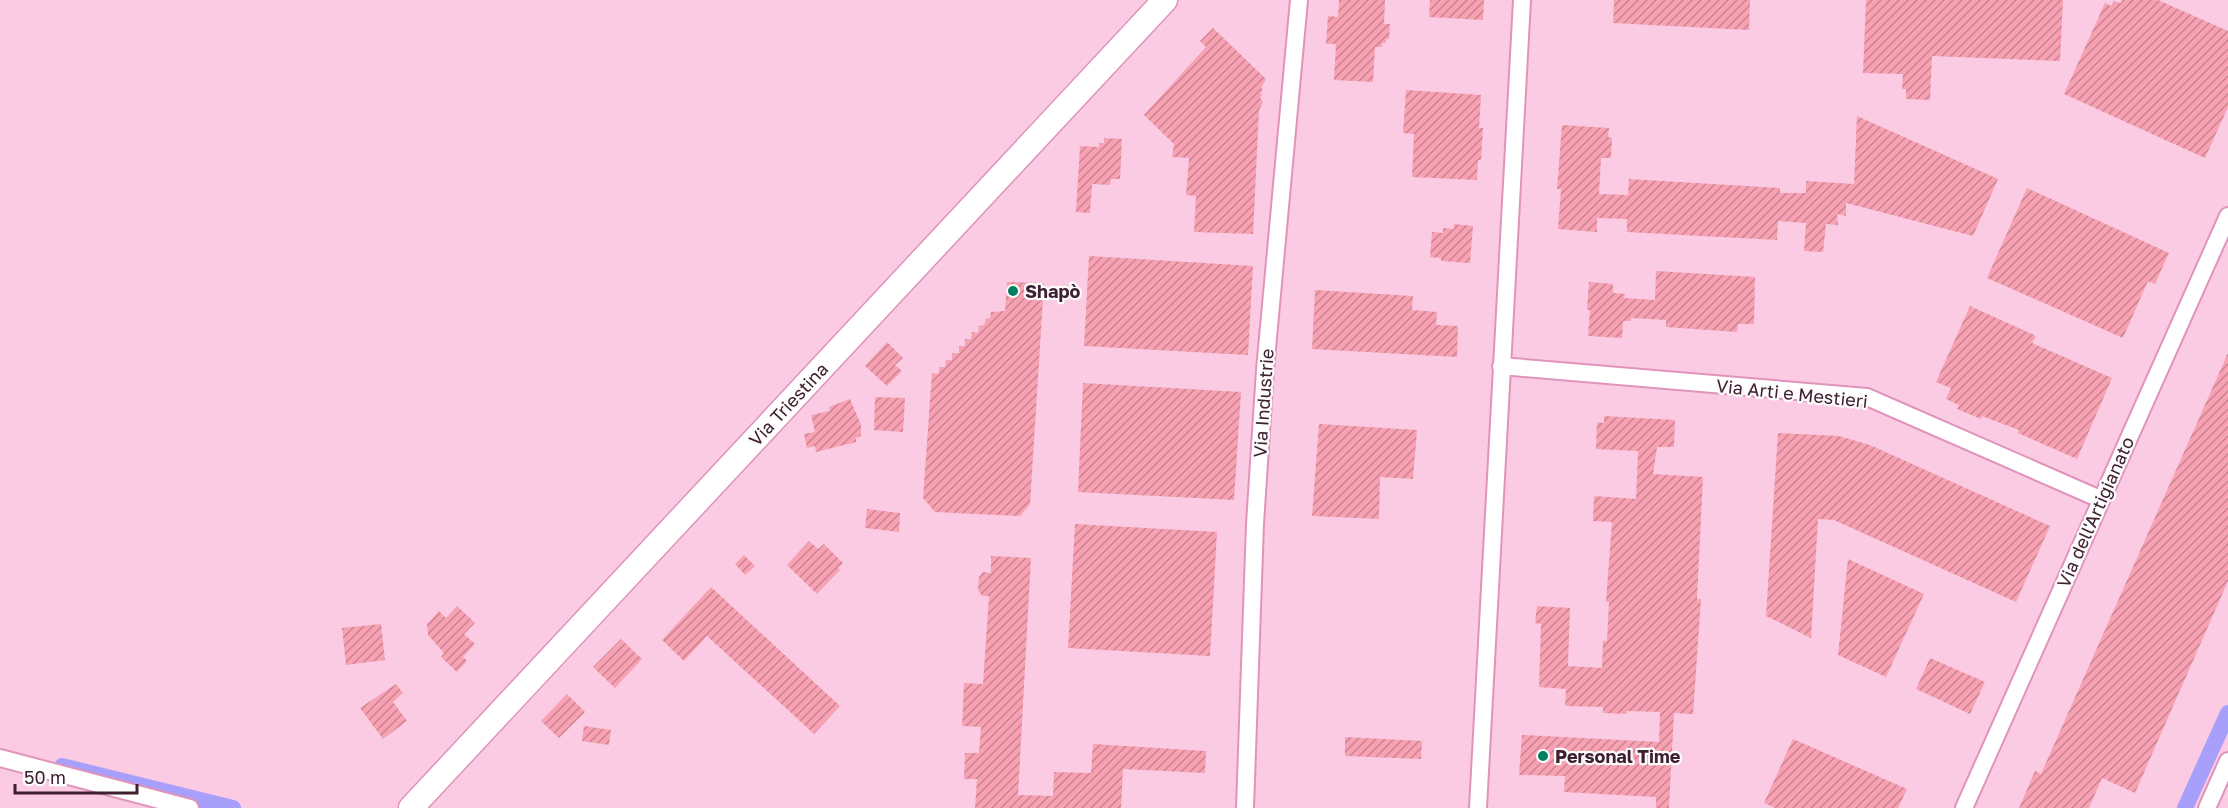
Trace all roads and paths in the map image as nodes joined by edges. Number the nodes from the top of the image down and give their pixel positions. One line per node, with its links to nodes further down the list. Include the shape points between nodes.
1 (1165, 0): 10 (main road, Via Triestina)
2 (1299, 0): 11 (street, Via Industrie, via 1265,370)
3 (1522, 0): 5 (street)
4 (2228, 216): 6 (street, Via dell'Artigianato)
5 (1501, 366): 6 (street, Via Arti e Mestieri, via 1867,397); 12 (street)
6 (2100, 499): 13 (street, Via dell'Artigianato)
7 (0, 758): 9 (street)
8 (2228, 761): 14 (street)
9 (190, 808)
10 (411, 808)
11 (1245, 808)
12 (1478, 808)
13 (1964, 808)
14 (2207, 808)

